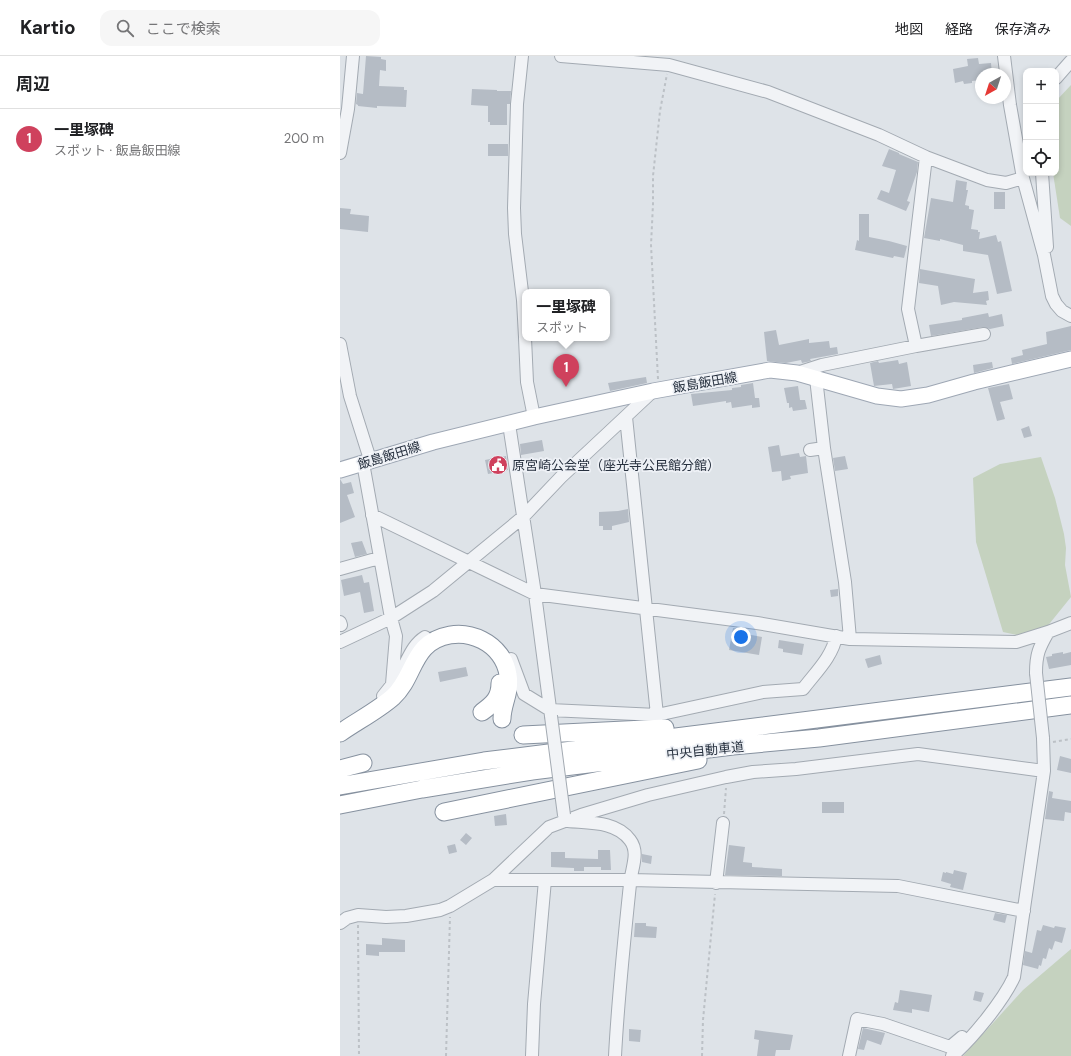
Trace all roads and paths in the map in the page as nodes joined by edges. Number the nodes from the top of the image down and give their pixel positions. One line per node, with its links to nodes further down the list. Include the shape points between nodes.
1 (353, 56): 9 (street, via 348,109)
2 (522, 56): 14 (street, via 516,104 514,208)
3 (561, 56): 6 (street)
4 (655, 56): 6 (street)
5 (1004, 56): 12 (street)
6 (670, 61): 10 (street, via 768,92 879,135); 23 (path, via 660,111 653,176 651,245)
7 (1071, 61): 8 (street)
8 (1059, 75)
9 (340, 153)
10 (926, 157): 12 (street, via 987,180 1006,183); 19 (street, via 908,309)
11 (1042, 176): 13 (street)
12 (1023, 178): 13 (street)
13 (1051, 290): 15 (street, via 1056,304)
14 (522, 292)
15 (1071, 316)
16 (984, 334): 19 (street)
17 (525, 341): 25 (street)
18 (340, 344): 24 (street)
19 (916, 346): 21 (street, via 822,365)
20 (1071, 359): 22 (main road, 飯島飯田線, via 928,395 901,399 877,396)
21 (797, 373): 22 (main road, 飯島飯田線); 23 (main road, 飯島飯田線, via 770,370)
22 (816, 378): 28 (street)
23 (656, 391): 25 (main road, 飯島飯田線); 26 (street)
24 (345, 397): 30 (street, via 365,445)
25 (534, 417): 27 (main road, 飯島飯田線)
26 (626, 417): 33 (street, via 561,477); 38 (street)
27 (509, 424): 30 (main road, 飯島飯田線); 33 (street)
28 (824, 448): 29 (street); 43 (street, via 845,582)
29 (810, 450)
30 (367, 461): 31 (main road, 飯島飯田線); 32 (street)
31 (340, 470)
32 (372, 515): 34 (street); 35 (street)
33 (523, 517): 35 (street); 37 (street)
34 (380, 559): 36 (street); 39 (street)
35 (469, 561): 37 (street); 39 (street, via 433,591)
36 (340, 569)
37 (535, 594): 38 (street); 49 (street)
38 (646, 610): 42 (street); 50 (street)
39 (391, 618): 44 (street); 45 (street, via 396,636)
40 (1071, 622): 41 (street)
41 (1048, 632): 43 (street, via 1016,642); 58 (street, bridge, via 1036,659)
42 (836, 636): 43 (street); 50 (street, via 835,644 825,661 803,688 763,692)
43 (850, 639)
44 (340, 642)
45 (392, 686): 49 (street, via 411,650 424,637 440,630 461,626 483,631 502,646 511,660 524,694); 53 (street, via 382,696)
46 (1071, 687): 52 (highway, 中央自動車道)
47 (1071, 705): 56 (highway, 中央自動車道)
48 (482, 712): 59 (highway, via 492,705 499,694 500,680 496,665 487,653 473,646 450,644 436,650 425,660 408,693 397,704)
49 (551, 713): 50 (street); 67 (street, bridge)
50 (657, 715)
51 (502, 719): 54 (highway, via 509,691 504,661 496,650 484,641 469,635 452,635 430,643 414,661 398,692)
52 (798, 721): 55 (highway); 64 (highway, 中央自動車道, via 484,761)
53 (340, 724)
54 (340, 733)
55 (523, 735)
56 (819, 738): 65 (highway, 中央自動車道, via 532,771); 66 (highway, via 742,751)
57 (1071, 739): 58 (path)
58 (1043, 740): 62 (street)
59 (340, 743)
60 (363, 763): 61 (highway)
61 (340, 769)
62 (1044, 771): 63 (street, via 918,754); 74 (street)
63 (726, 777): 67 (street); 68 (path)
64 (340, 786)
65 (340, 805)
66 (444, 812)
67 (564, 818): 69 (street, via 550,827); 71 (street, via 609,826 625,834 631,841 635,857)
68 (723, 823): 72 (street)
69 (493, 880): 70 (street); 73 (street)
70 (545, 880): 71 (street); 80 (street)
71 (630, 880): 72 (street); 81 (street)
72 (716, 883): 74 (street, via 898,886); 82 (path)
73 (450, 906): 75 (street, via 426,914 406,916); 79 (path)
74 (1024, 911): 77 (street, via 1014,977)
75 (358, 915): 76 (street); 78 (path)
76 (340, 923)
77 (980, 1027): 83 (street, via 976,1025 950,1047 883,1024 857,1019); 84 (street)
78 (359, 1056)
79 (446, 1056)
80 (532, 1056)
81 (615, 1056)
82 (702, 1056)
83 (849, 1056)
84 (952, 1056)

